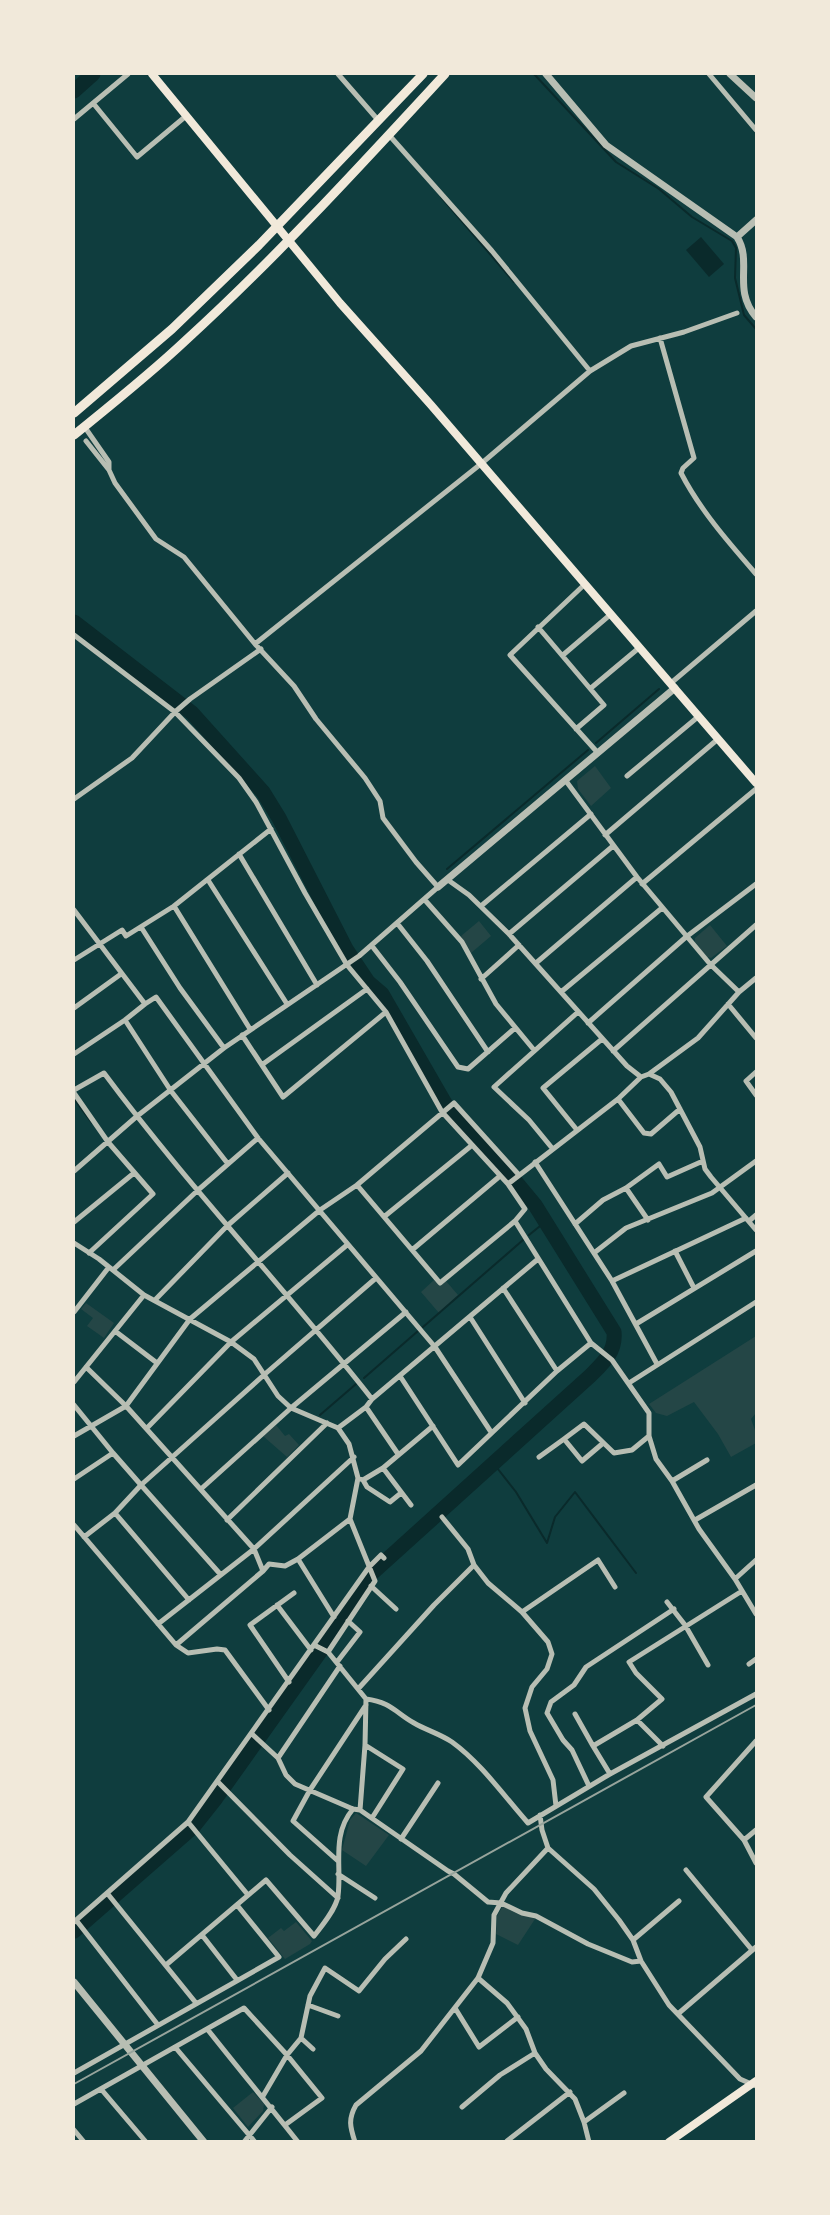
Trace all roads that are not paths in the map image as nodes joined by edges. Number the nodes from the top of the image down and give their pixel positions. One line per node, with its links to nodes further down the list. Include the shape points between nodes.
1 (128, 74): 10 (street)
2 (152, 74): 11 (main road)
3 (338, 74): 13 (street)
4 (423, 74): 13 (highway)
5 (445, 74): 15 (highway)
6 (546, 74): 18 (street, via 606,145)
7 (710, 74): 14 (street)
8 (730, 74): 9 (street)
9 (756, 98)
10 (93, 103): 11 (street, via 137,158); 12 (street)
11 (186, 116): 17 (main road)
12 (74, 119)
13 (378, 120): 17 (highway)
14 (756, 130)
15 (389, 135): 19 (highway); 23 (street, via 492,251)
16 (756, 220): 18 (street)
17 (278, 227): 19 (main road); 24 (highway, via 172,329)
18 (737, 237): 21 (street, via 742,245 744,297)
19 (289, 241): 25 (highway, via 183,343); 28 (main road)
20 (737, 313): 22 (street)
21 (756, 317)
22 (660, 338): 23 (street, via 631,346); 30 (street, via 694,458 681,473 691,492)
23 (590, 371): 28 (street)
24 (74, 411)
25 (84, 426): 26 (highway); 29 (street, via 109,462)
26 (74, 435)
27 (86, 441): 29 (street)
28 (482, 464): 31 (main road); 37 (street)
29 (109, 470): 37 (street, via 114,483 156,539 184,557)
30 (756, 574)
31 (585, 584): 33 (main road); 35 (street)
32 (754, 613): 34 (street); 40 (street)
33 (611, 614): 38 (main road); 39 (street)
34 (756, 622)
35 (538, 627): 39 (street); 44 (street, via 510,655)
36 (74, 635): 42 (street)
37 (258, 646): 42 (street); 63 (street, via 365,778 380,801 383,818)
38 (640, 647): 40 (main road); 41 (street)
39 (563, 655): 41 (street)
40 (673, 686): 43 (main road); 46 (street)
41 (591, 688): 44 (street, via 604,705)
42 (175, 712): 52 (street, via 132,758); 54 (street, via 239,778)
43 (699, 716): 45 (main road); 48 (street)
44 (576, 729): 46 (street)
45 (718, 739): 47 (main road); 55 (street)
46 (598, 753): 49 (street)
47 (753, 773): 50 (main road)
48 (627, 776)
49 (566, 780): 53 (street); 60 (street)
50 (756, 783)
51 (756, 789): 61 (street)
52 (74, 798)
53 (591, 814): 55 (street); 66 (street)
54 (271, 829): 57 (street); 79 (street)
55 (605, 835): 56 (street)
56 (613, 846): 58 (street); 72 (street)
57 (239, 854): 59 (street); 84 (street)
58 (637, 878): 61 (street); 78 (street)
59 (208, 880): 65 (street); 89 (street)
60 (448, 880): 63 (street); 66 (street)
61 (642, 884): 67 (street)
62 (756, 884): 73 (street)
63 (438, 886): 64 (street)
64 (424, 899): 69 (street); 83 (street, via 462,942)
65 (174, 906): 71 (street); 97 (street)
66 (481, 906): 72 (street)
67 (662, 908): 73 (street); 86 (street)
68 (75, 914): 74 (street)
69 (397, 924): 76 (street); 104 (street, via 427,961)
70 (756, 925): 80 (street)
71 (141, 927): 74 (street, via 126,936 122,930); 101 (street)
72 (509, 934): 75 (street)
73 (686, 937): 80 (street); 95 (street)
74 (98, 945): 77 (street); 81 (street)
75 (519, 945): 78 (street); 83 (street)
76 (372, 946): 79 (street); 104 (street, via 458,1067 468,1069)
77 (74, 960)
78 (536, 963): 86 (street)
79 (349, 964): 84 (street); 85 (street)
80 (710, 964): 87 (street); 103 (street)
81 (121, 974): 88 (street); 91 (street)
82 (756, 978): 87 (street)
83 (481, 979): 96 (street)
84 (317, 985): 89 (street)
85 (367, 989): 92 (street); 106 (street)
86 (561, 992): 93 (street)
87 (739, 992): 90 (street)
88 (145, 1004): 94 (street); 107 (street, via 156,998)
89 (287, 1004): 97 (street)
90 (728, 1004): 99 (street); 109 (street, via 698,1038)
91 (74, 1008)
92 (386, 1012): 106 (street, via 283,1096); 116 (street)
93 (578, 1012): 95 (street); 102 (street)
94 (125, 1020): 105 (street); 112 (street)
95 (588, 1023): 100 (street)
96 (515, 1028): 102 (street); 104 (street)
97 (250, 1029): 98 (street)
98 (242, 1035): 101 (street); 106 (street)
99 (756, 1038)
100 (602, 1039): 103 (street); 118 (street, via 543,1088)
101 (224, 1048): 107 (street)
102 (534, 1050): 122 (street, via 494,1087 530,1120)
103 (613, 1051): 110 (street)
104 (488, 1052)
105 (74, 1054)
106 (263, 1064)
107 (205, 1065): 112 (street); 119 (street)
108 (756, 1072): 113 (street, via 746,1081)
109 (649, 1074): 110 (street); 115 (street, via 660,1079)
110 (641, 1077): 114 (street)
111 (74, 1091): 117 (street, via 104,1073); 120 (street)
112 (171, 1091): 117 (street); 126 (street)
113 (756, 1095)
114 (618, 1099): 115 (street, via 644,1133 651,1134); 118 (street)
115 (680, 1109): 123 (street)
116 (442, 1112): 121 (street); 130 (street, via 454,1103); 133 (street)
117 (136, 1117): 120 (street); 136 (street)
118 (577, 1130): 122 (street)
119 (258, 1138): 126 (street); 129 (street)
120 (108, 1142): 127 (street); 128 (street)
121 (471, 1146): 131 (street); 139 (street)
122 (552, 1148): 125 (street)
123 (703, 1161): 134 (street, via 667,1176 659,1164); 135 (street)
124 (756, 1161): 135 (street)
125 (535, 1162): 130 (street); 144 (street)
126 (228, 1164): 136 (street)
127 (74, 1171)
128 (134, 1173): 143 (street); 152 (street, via 153,1194)
129 (288, 1173): 137 (street); 145 (street)
130 (519, 1174): 132 (street)
131 (500, 1176): 132 (street); 149 (street)
132 (507, 1184): 142 (street, via 525,1209)
133 (357, 1185): 137 (street); 139 (street)
134 (626, 1188): 141 (street); 144 (street, via 603,1200)
135 (720, 1188): 140 (street); 141 (street)
136 (197, 1191): 145 (street); 156 (street)
137 (320, 1210): 148 (street); 155 (street)
138 (756, 1215): 140 (street)
139 (386, 1216): 149 (street)
140 (747, 1219): 146 (street); 150 (street)
141 (648, 1220): 153 (street, via 626,1228)
142 (515, 1221): 149 (street, via 440,1283); 154 (street)
143 (74, 1222)
144 (575, 1224): 153 (street)
145 (226, 1226): 155 (street); 163 (street)
146 (756, 1230)
147 (74, 1243): 152 (street)
148 (347, 1245): 157 (street); 162 (street)
149 (412, 1250)
150 (675, 1251): 158 (street); 160 (street)
151 (756, 1251): 160 (street)
152 (89, 1253): 156 (street)
153 (594, 1253): 158 (street)
154 (538, 1259): 159 (street); 173 (street)
155 (258, 1261): 162 (street); 168 (street)
156 (111, 1268): 161 (street); 165 (street)
157 (376, 1278): 166 (street); 170 (street)
158 (612, 1281): 169 (street)
159 (503, 1288): 167 (street); 179 (street)
160 (694, 1288): 169 (street)
161 (144, 1295): 163 (street); 171 (street)
162 (288, 1296): 170 (street); 172 (street)
163 (155, 1300): 168 (street)
164 (756, 1302): 177 (street)
165 (74, 1312)
166 (406, 1312): 174 (street); 176 (street)
167 (470, 1317): 174 (street); 185 (street)
168 (190, 1319): 172 (street); 175 (street)
169 (636, 1324): 177 (street)
170 (316, 1330): 176 (street); 180 (street)
171 (115, 1331): 175 (street); 178 (street)
172 (231, 1342): 180 (street, via 254,1359); 193 (street)
173 (591, 1343): 179 (street); 183 (street, via 612,1360)
174 (435, 1347): 181 (street); 195 (street)
175 (157, 1363): 187 (street)
176 (345, 1364): 184 (street); 189 (street)
177 (657, 1364): 183 (street)
178 (86, 1367): 182 (street); 187 (street)
179 (557, 1371): 185 (street)
180 (265, 1374): 189 (street, via 278,1396); 204 (street)
181 (400, 1376): 184 (street); 192 (street)
182 (74, 1382)
183 (629, 1383): 197 (street, via 649,1413)
184 (372, 1399): 188 (street)
185 (525, 1403): 195 (street)
186 (74, 1405): 191 (street)
187 (126, 1406): 191 (street); 193 (street)
188 (366, 1407): 194 (street); 201 (street)
189 (291, 1408): 190 (street); 212 (street)
190 (327, 1423): 194 (street); 218 (street)
191 (91, 1426): 196 (street); 200 (street)
192 (434, 1426): 195 (street, via 458,1465); 201 (street)
193 (147, 1428): 204 (street)
194 (338, 1428): 202 (street)
195 (491, 1432)
196 (74, 1436)
197 (649, 1436): 199 (street, via 632,1450 614,1453); 209 (street, via 656,1460)
198 (564, 1439): 199 (street, via 584,1424); 199 (street, via 582,1461); 203 (street)
199 (602, 1444)
200 (113, 1453): 207 (street); 210 (street)
201 (398, 1454): 206 (street)
202 (354, 1457): 208 (street); 222 (street)
203 (539, 1457)
204 (172, 1458): 210 (street); 212 (street)
205 (707, 1460): 209 (street)
206 (383, 1468): 208 (street); 213 (street)
207 (74, 1479)
208 (361, 1479): 213 (street, via 390,1502); 217 (street)
209 (672, 1481): 219 (street)
210 (141, 1485): 215 (street); 229 (street)
211 (755, 1488): 219 (street)
212 (201, 1489): 218 (street)
213 (401, 1493): 214 (street)
214 (411, 1505)
215 (115, 1513): 221 (street); 235 (street)
216 (442, 1517): 226 (street, via 468,1549)
217 (350, 1519): 224 (street); 227 (street)
218 (227, 1520): 222 (street)
219 (695, 1520): 230 (street)
220 (74, 1525): 221 (street)
221 (84, 1538): 244 (street)
222 (254, 1549): 228 (street); 229 (street)
223 (384, 1558): 227 (street, via 381,1555)
224 (298, 1559): 228 (street, via 285,1566 269,1564); 242 (street)
225 (756, 1560): 230 (street)
226 (474, 1565): 240 (street, via 488,1583); 254 (street)
227 (369, 1567): 231 (street); 242 (street)
228 (263, 1571): 246 (street)
229 (221, 1575): 235 (street)
230 (735, 1579): 233 (street)
231 (373, 1583): 238 (street); 243 (street)
232 (615, 1587): 240 (street, via 598,1560)
233 (742, 1591): 241 (street); 245 (street)
234 (294, 1593): 237 (street)
235 (189, 1600): 244 (street)
236 (668, 1602): 239 (street)
237 (277, 1605): 247 (street); 253 (street, via 250,1625)
238 (396, 1609)
239 (674, 1610): 245 (street); 269 (street, via 586,1667 574,1685 551,1702 549,1719 572,1750)
240 (522, 1612): 271 (street, via 548,1642 552,1654 547,1669 532,1687 525,1708 530,1731 553,1780)
241 (756, 1614)
242 (334, 1617): 247 (street)
243 (348, 1621): 248 (street); 250 (street, via 360,1632)
244 (158, 1624): 246 (street)
245 (685, 1625): 252 (street); 259 (street, via 630,1662 662,1699)
246 (176, 1645): 257 (street, via 188,1653 225,1650)
247 (313, 1648): 248 (street); 253 (street)
248 (328, 1652): 250 (street)
249 (756, 1659): 251 (street)
250 (338, 1664): 254 (street); 265 (street)
251 (749, 1664)
252 (708, 1665)
253 (289, 1682): 257 (street)
254 (358, 1689): 256 (street)
255 (756, 1694): 264 (street)
256 (366, 1702): 262 (street); 270 (street); 274 (street, via 377,1700 455,1744 528,1823)
257 (269, 1710): 260 (street)
258 (575, 1714): 263 (street)
259 (637, 1720): 263 (street); 264 (street)
260 (252, 1734): 265 (street); 267 (street)
261 (756, 1741): 279 (street, via 706,1797)
262 (365, 1745): 273 (street); 275 (street, via 403,1770)
263 (593, 1746): 266 (street)
264 (663, 1746): 266 (street)
265 (278, 1758): 270 (street, via 295,1784)
266 (610, 1774): 269 (street)
267 (218, 1782): 276 (street); 287 (street)
268 (438, 1783): 278 (street)
269 (590, 1786): 271 (street)
270 (310, 1790): 272 (street); 281 (street, via 293,1821)
271 (556, 1806): 274 (street)
272 (353, 1809): 273 (street); 281 (street, via 340,1832)
273 (360, 1810): 275 (street)
274 (540, 1815): 280 (street)
275 (372, 1818): 278 (street)
276 (188, 1822): 285 (street); 286 (street)
277 (756, 1830): 279 (street)
278 (401, 1839): 290 (street, via 488,1902)
279 (744, 1840): 282 (street)
280 (548, 1848): 290 (street, via 506,1893); 295 (street, via 594,1889)
281 (338, 1861): 284 (street)
282 (756, 1863)
283 (687, 1870): 296 (street)
284 (338, 1874): 287 (street); 288 (street)
285 (107, 1893): 292 (street); 298 (street)
286 (248, 1895): 287 (street, via 266,1880 314,1936); 291 (street)
287 (338, 1898)
288 (375, 1898)
289 (679, 1901): 295 (street)
290 (501, 1904): 297 (street, via 536,1916 632,1962); 299 (street, via 494,1915 493,1943)
291 (237, 1905): 293 (street); 300 (street, via 279,1958)
292 (75, 1921): 308 (street)
293 (202, 1935): 298 (street); 300 (street)
294 (406, 1939): 303 (street, via 359,1991 325,1968)
295 (633, 1940): 297 (street)
296 (754, 1949): 305 (street)
297 (641, 1961): 305 (street, via 661,1995)
298 (166, 1965): 302 (street)
299 (478, 1978): 304 (street); 307 (street)
300 (237, 1980): 302 (street)
301 (74, 1982): 311 (street)
302 (196, 2003): 308 (street)
303 (308, 2006): 306 (street); 310 (street)
304 (455, 2007): 307 (street, via 479,2047); 337 (street, via 420,2051 356,2105 349,2125)
305 (679, 2013): 318 (street, via 740,2079)
306 (338, 2016)
307 (518, 2017): 314 (street)
308 (158, 2025): 311 (street)
309 (208, 2030): 312 (street); 315 (street, via 244,2008); 322 (street)
310 (301, 2038): 313 (street); 315 (street)
311 (124, 2044): 316 (street); 317 (street)
312 (175, 2047): 316 (street); 329 (street)
313 (313, 2049)
314 (535, 2053): 320 (street); 325 (street, via 500,2075)
315 (287, 2055): 322 (street); 327 (street, via 322,2098)
316 (142, 2066): 319 (street); 333 (street)
317 (74, 2073)
318 (755, 2084): 339 (main road)
319 (101, 2089): 323 (street); 332 (street)
320 (570, 2092): 326 (street); 330 (street)
321 (624, 2092): 326 (street)
322 (263, 2096): 324 (street)
323 (74, 2104)
324 (272, 2107): 327 (street); 329 (street)
325 (462, 2108)
326 (584, 2122): 338 (street)
327 (285, 2125): 336 (street)
328 (74, 2130): 331 (street)
329 (250, 2135): 334 (street); 335 (street)
330 (507, 2141)
331 (84, 2142)
332 (146, 2142)
333 (204, 2142)
334 (244, 2142)
335 (255, 2142)
336 (297, 2142)
337 (355, 2142)
338 (589, 2142)
339 (669, 2142)

